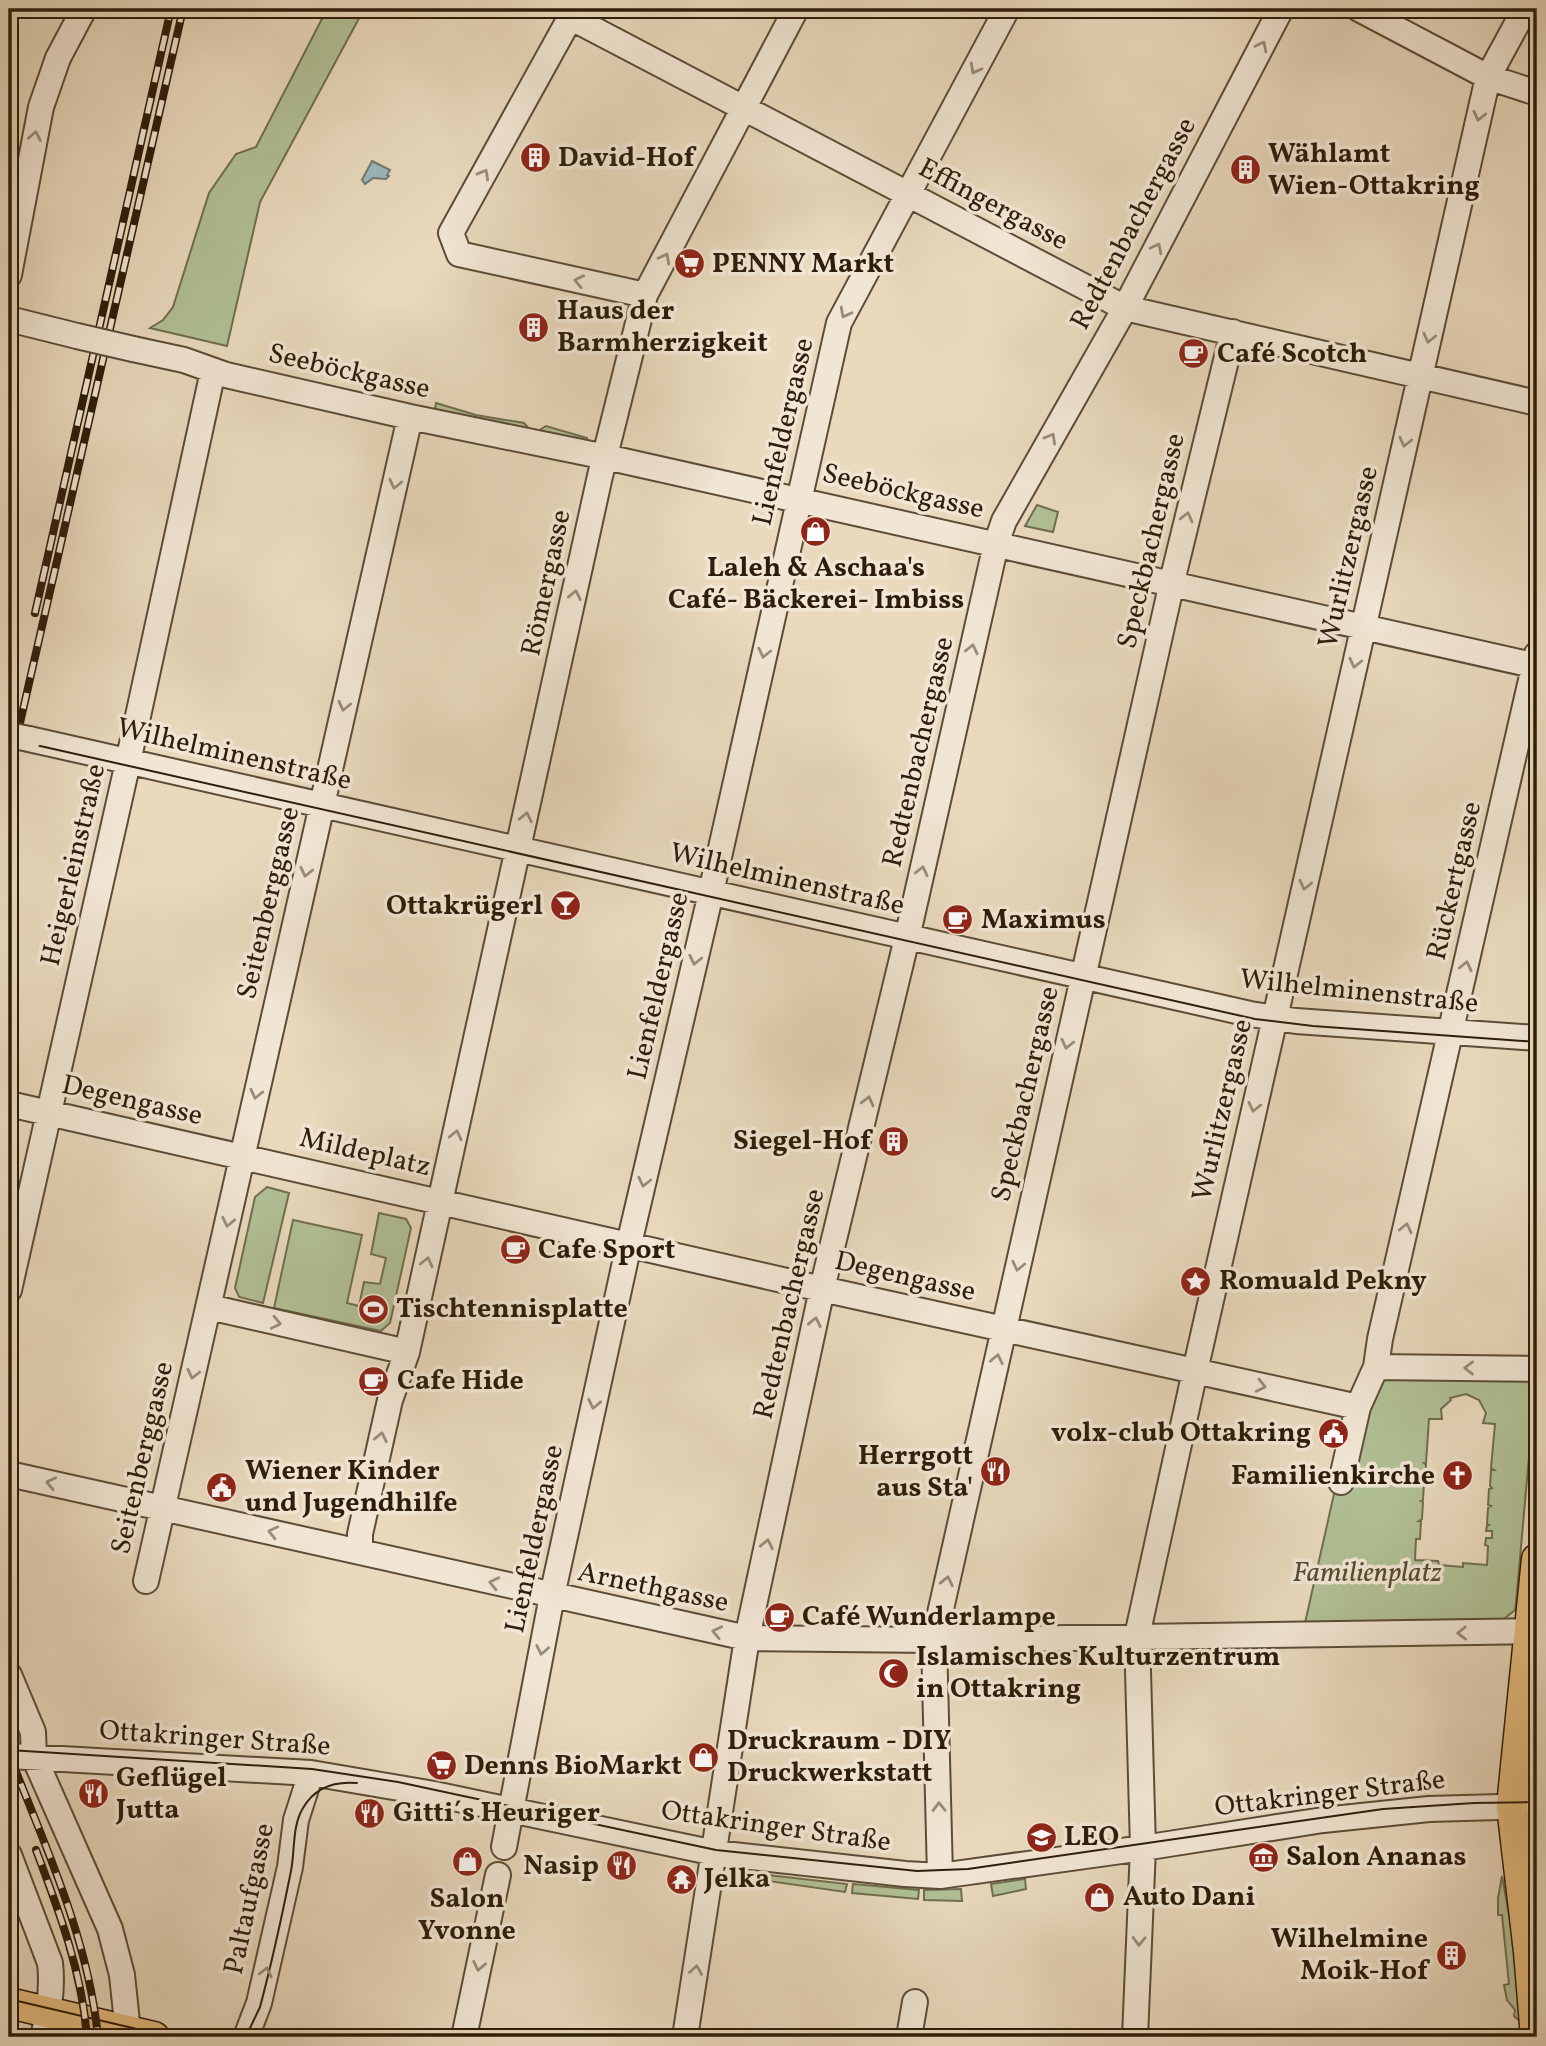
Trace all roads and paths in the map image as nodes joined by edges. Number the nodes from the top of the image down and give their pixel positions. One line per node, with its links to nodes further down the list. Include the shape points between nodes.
1 (85, 9): 12 (street, one-way to 1, via 41,107 58,58)
2 (796, 9): 10 (street, Römergasse)
3 (1007, 9): 11 (street, Lienfeldergasse, one-way to 11)
4 (1281, 9): 14 (street, Redtenbachergasse, one-way to 4)
5 (1359, 9): 8 (street)
6 (1525, 9): 8 (street, Wurlitzergasse)
7 (572, 13): 10 (street, Effingergasse); 13 (street, one-way to 7, via 459,254 451,233)
8 (1488, 77): 9 (street); 18 (street, Wurlitzergasse, one-way to 18)
9 (1537, 93)
10 (743, 109): 11 (street, Effingergasse); 13 (street, Römergasse, one-way to 10)
11 (909, 195): 14 (street, Effingergasse); 22 (street, Lienfeldergasse, one-way to 22, via 839,323)
12 (9, 275)
13 (645, 295): 21 (street, Römergasse)
14 (1125, 308): 16 (street, Effingergasse); 23 (street, Redtenbachergasse, one-way to 14, via 1004,521)
15 (9, 319): 17 (street, Seeböckgasse, bridge)
16 (1233, 332): 18 (street, Effingergasse); 24 (street, Speckbachergasse, one-way to 16)
17 (213, 370): 20 (street, Seeböckgasse); 28 (street, Heigerleinstraße)
18 (1420, 375): 19 (street, Effingergasse); 25 (street, Wurlitzergasse, one-way to 25)
19 (1537, 403)
20 (410, 418): 21 (street, Seeböckgasse); 29 (street, Seitenberggasse, one-way to 29)
21 (606, 457): 22 (street, Seeböckgasse); 30 (street, Römergasse, one-way to 21)
22 (798, 499): 23 (street, Seeböckgasse); 31 (street, Lienfeldergasse, one-way to 31)
23 (996, 544): 24 (street, Seeböckgasse); 32 (street, Redtenbachergasse, one-way to 23)
24 (1172, 584): 25 (street, Seeböckgasse); 33 (street, Speckbachergasse)
25 (1364, 625): 26 (street, Seeböckgasse); 34 (street, Wurlitzergasse, one-way to 34)
26 (1537, 662): 35 (street, Rückertgasse, one-way to 26)
27 (19, 737): 28 (street, Wilhelminenstraße)
28 (128, 762): 29 (street, Wilhelminenstraße); 38 (street, Heigerleinstraße)
29 (321, 805): 30 (street, Wilhelminenstraße); 39 (street, Seitenberggasse, one-way to 39)
30 (519, 850): 31 (street, Wilhelminenstraße); 40 (street, Römergasse, one-way to 30)
31 (711, 894): 32 (street, Wilhelminenstraße); 41 (street, Lienfeldergasse, one-way to 41)
32 (907, 938): 33 (street, Wilhelminenstraße); 42 (street, Redtenbachergasse, one-way to 32)
33 (1082, 977): 34 (street, Wilhelminenstraße); 45 (street, Speckbachergasse, one-way to 45)
34 (1275, 1018): 35 (street, Wilhelminenstraße); 49 (street, Wurlitzergasse, one-way to 49)
35 (1451, 1032): 36 (street, Wilhelminenstraße); 47 (street, Rückertgasse, one-way to 35)
36 (1537, 1038)
37 (9, 1104): 38 (street, Degengasse)
38 (50, 1113): 39 (street, Degengasse); 43 (street, Heigerleinstraße)
39 (242, 1156): 40 (street, Mildeplatz); 44 (street, one-way to 44)
40 (441, 1202): 41 (street, Degengasse); 46 (street, Mildeplatz, one-way to 40)
41 (629, 1244): 42 (street, Degengasse); 57 (street, Lienfeldergasse, one-way to 57)
42 (822, 1289): 45 (street, Degengasse); 60 (street, Redtenbachergasse, one-way to 42)
43 (9, 1290)
44 (209, 1307): 46 (street, one-way to 46); 53 (street, Seitenberggasse, one-way to 53)
45 (1003, 1329): 49 (street, Degengasse); 61 (street, Speckbachergasse, one-way to 45)
46 (407, 1352): 54 (street, one-way to 46, via 390,1400)
47 (1376, 1367): 48 (street, one-way to 47); 50 (street)
48 (1537, 1369)
49 (1195, 1371): 50 (street, Degengasse, one-way to 50); 59 (street, Wurlitzergasse)
50 (1357, 1407): 52 (street)
51 (9, 1474): 53 (street, Arnethgasse, one-way to 51)
52 (1341, 1482)
53 (161, 1507): 54 (street, Arnethgasse, one-way to 53); 56 (street, Seitenberggasse)
54 (360, 1552): 57 (street, Arnethgasse, one-way to 54)
55 (1537, 1559): 58 (main road)
56 (146, 1581)
57 (552, 1596): 60 (street, Arnethgasse, one-way to 57); 66 (street, Lienfeldergasse, one-way to 66)
58 (1534, 1631): 59 (street, Arnethgasse, one-way to 59); 65 (main road)
59 (1137, 1636): 61 (street, Arnethgasse); 68 (street, Wurlitzergasse)
60 (747, 1638): 61 (street, Arnethgasse); 69 (street, Redtenbachergasse)
61 (934, 1640): 72 (street, Speckbachergasse, one-way to 61)
62 (9, 1675): 63 (street, via 33,1732)
63 (25, 1755): 64 (street, Ottakringer Straße); 75 (street, via 110,1929 122,1975)
64 (311, 1773): 66 (street, Ottakringer Straße); 78 (street, Paltaufgasse, one-way to 64, via 259,2003 296,1820)
65 (1525, 1806): 68 (street, Ottakringer Straße, via 1429,1809 1323,1820); 83 (main road)
66 (511, 1811): 67 (street, Lienfeldergasse); 69 (street, Ottakringer Straße)
67 (504, 1847)
68 (1143, 1849): 72 (street, Ottakringer Straße); 82 (street, Wurlitzergasse, one-way to 82)
69 (715, 1853): 72 (street, Ottakringer Straße); 80 (street, Redtenbachergasse, one-way to 69)
70 (9, 1855): 76 (street, via 50,1963)
71 (498, 1875): 79 (street, one-way to 79)
72 (940, 1876)
73 (915, 2002): 81 (street)
74 (9, 2003): 76 (main road)
75 (127, 2022)
76 (46, 2025): 77 (main road)
77 (154, 2037)
78 (246, 2037)
79 (464, 2037)
80 (685, 2037)
81 (909, 2037)
82 (1135, 2037)
83 (1536, 2037)

